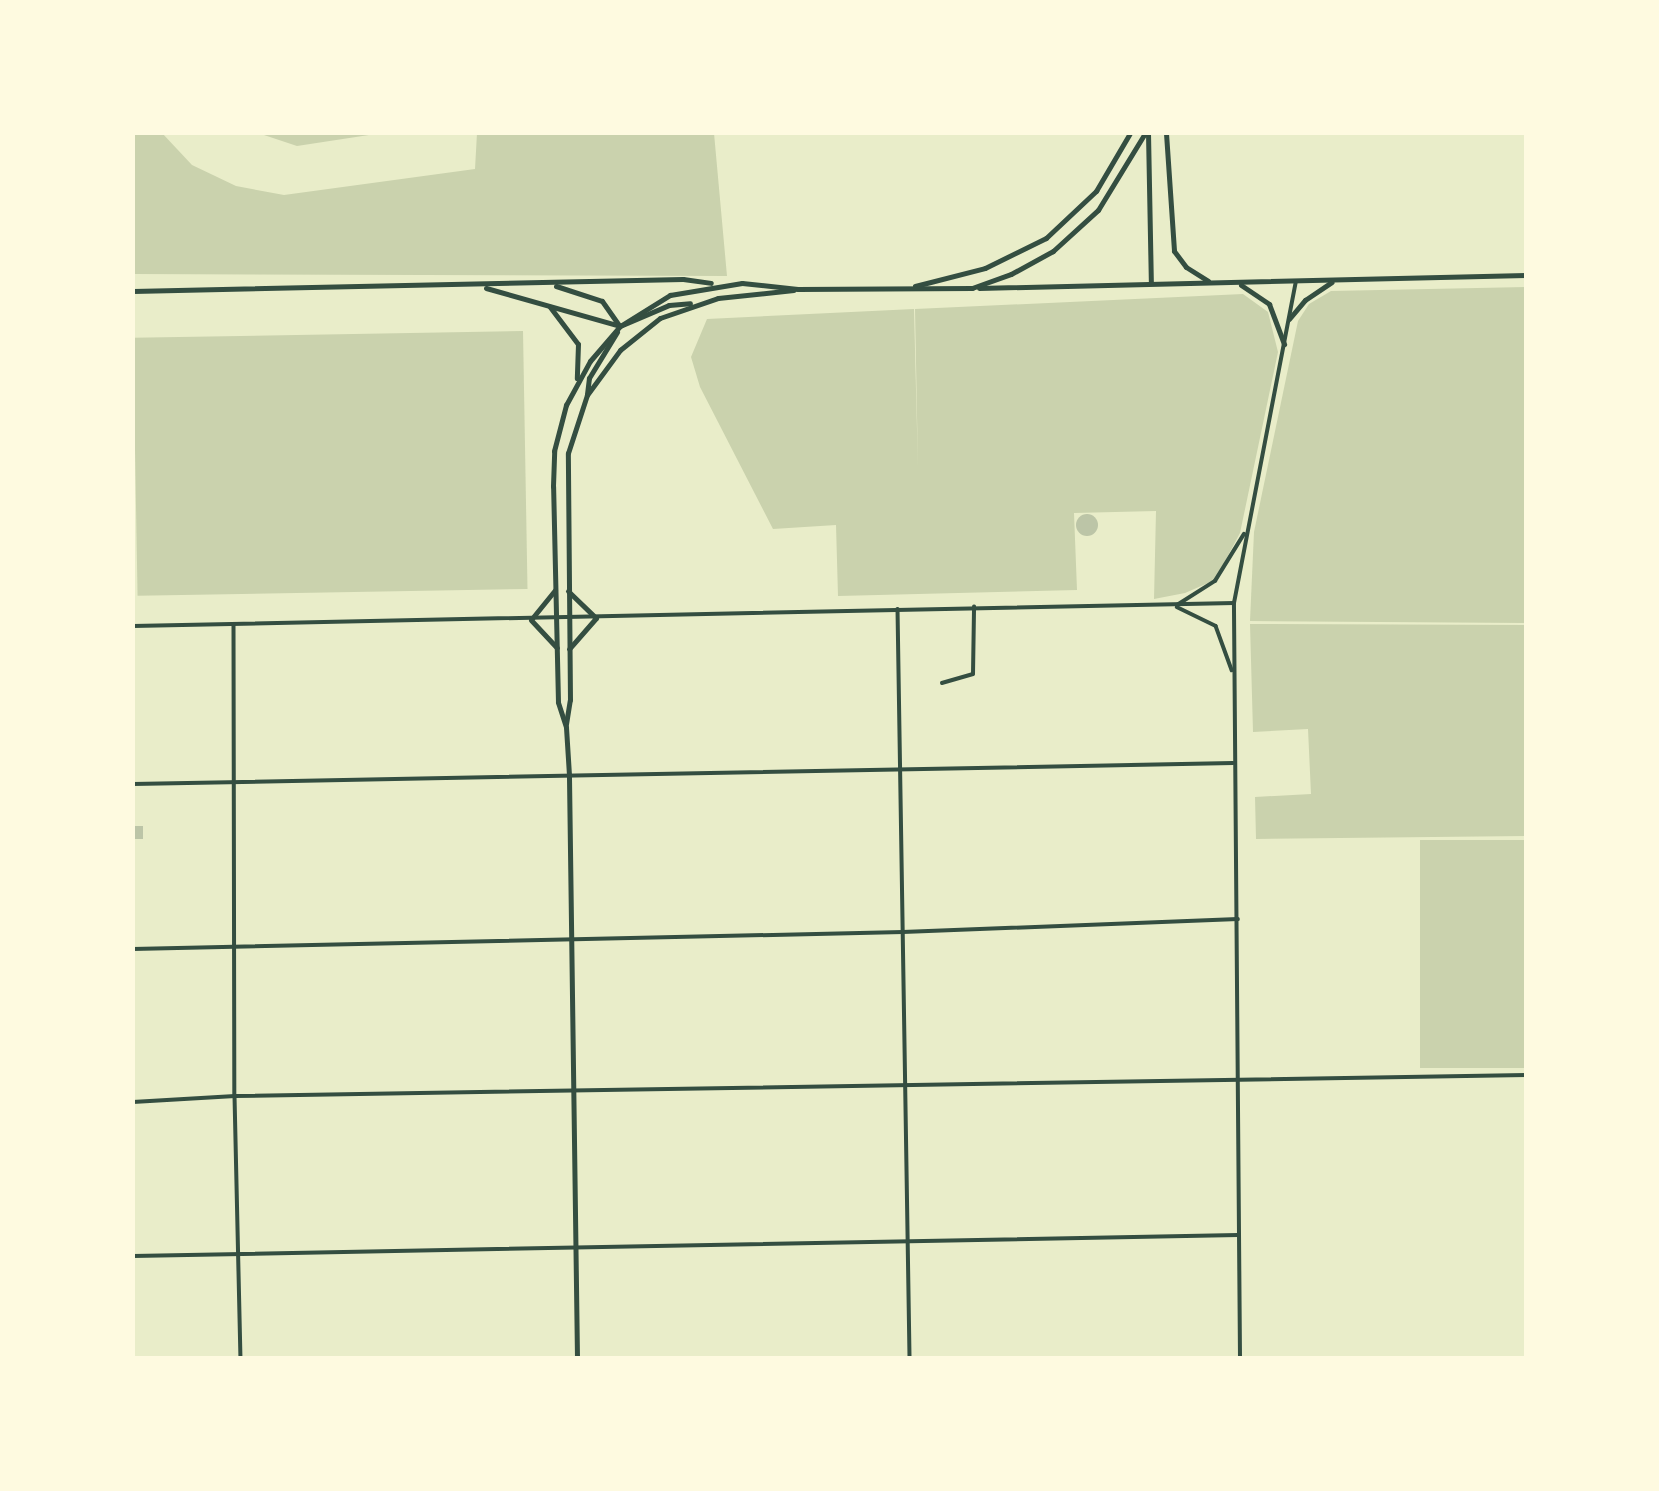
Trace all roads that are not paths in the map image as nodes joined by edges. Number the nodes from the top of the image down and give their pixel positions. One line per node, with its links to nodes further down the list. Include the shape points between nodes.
1 (1130, 133): 13 (main road, via 1096,191 1046,238 985,268)
2 (1146, 133): 7 (main road); 14 (main road, via 1127,169 1085,224 1035,263)
3 (1166, 133): 8 (main road, via 1174,251 1193,274)
4 (1526, 275): 5 (main road)
5 (1335, 281): 6 (main road); 19 (main road, via 1305,300)
6 (1296, 282): 9 (main road); 19 (street)
7 (1151, 283): 8 (main road); 14 (main road)
8 (1211, 283): 9 (main road)
9 (1239, 283): 21 (main road, via 1269,304)
10 (718, 284): 12 (main road, via 683,279); 15 (main road); 20 (main road, via 670,295)
11 (478, 285): 12 (main road); 16 (main road); 18 (main road)
12 (550, 285): 20 (main road, via 602,301)
13 (905, 288): 14 (main road); 15 (main road)
14 (972, 288)
15 (798, 289): 17 (main road)
16 (133, 290)
17 (694, 304): 20 (main road, via 669,305); 23 (main road, via 635,336)
18 (548, 305): 20 (main road); 22 (main road, via 578,344)
19 (1289, 319): 21 (street)
20 (620, 326): 22 (main road); 23 (main road, via 589,378)
21 (1284, 344): 24 (street)
22 (576, 384): 25 (main road, via 554,451)
23 (587, 395): 26 (main road, via 568,453)
24 (1246, 531): 27 (street); 29 (street, via 1221,575)
25 (555, 589): 32 (main road); 34 (main road)
26 (568, 592): 31 (main road); 33 (main road)
27 (1234, 603): 29 (street); 39 (street)
28 (974, 607): 29 (street); 30 (street); 40 (street, via 973,674)
29 (1175, 607): 39 (street, via 1216,626)
30 (898, 609): 31 (street); 43 (street)
31 (596, 618): 33 (street); 38 (main road)
32 (556, 619): 33 (street); 34 (street); 37 (main road)
33 (569, 619): 38 (main road)
34 (531, 620): 35 (street); 37 (main road)
35 (234, 625): 36 (street); 45 (street)
36 (133, 626)
37 (557, 649): 41 (main road, via 558,702)
38 (569, 649): 41 (main road)
39 (1234, 675): 42 (street)
40 (942, 683)
41 (565, 727): 44 (main road)
42 (1233, 763): 43 (street); 47 (street)
43 (903, 770): 44 (street); 48 (street)
44 (569, 775): 45 (street); 49 (main road)
45 (235, 782): 46 (street); 50 (street)
46 (133, 784)
47 (1238, 919): 48 (street); 53 (street)
48 (903, 932): 49 (street); 54 (street)
49 (570, 938): 50 (street); 55 (main road)
50 (234, 947): 51 (street); 56 (street)
51 (133, 949)
52 (1526, 1075): 53 (street)
53 (1239, 1081): 54 (street); 58 (street)
54 (906, 1086): 55 (street); 59 (street)
55 (572, 1092): 56 (street); 60 (main road)
56 (235, 1096): 57 (street); 61 (street)
57 (133, 1102)
58 (1238, 1235): 59 (street); 66 (street)
59 (907, 1241): 60 (street); 65 (street)
60 (575, 1248): 61 (street); 64 (main road)
61 (239, 1253): 62 (street); 63 (street)
62 (133, 1256)
63 (241, 1358)
64 (577, 1358)
65 (910, 1358)
66 (1240, 1358)

